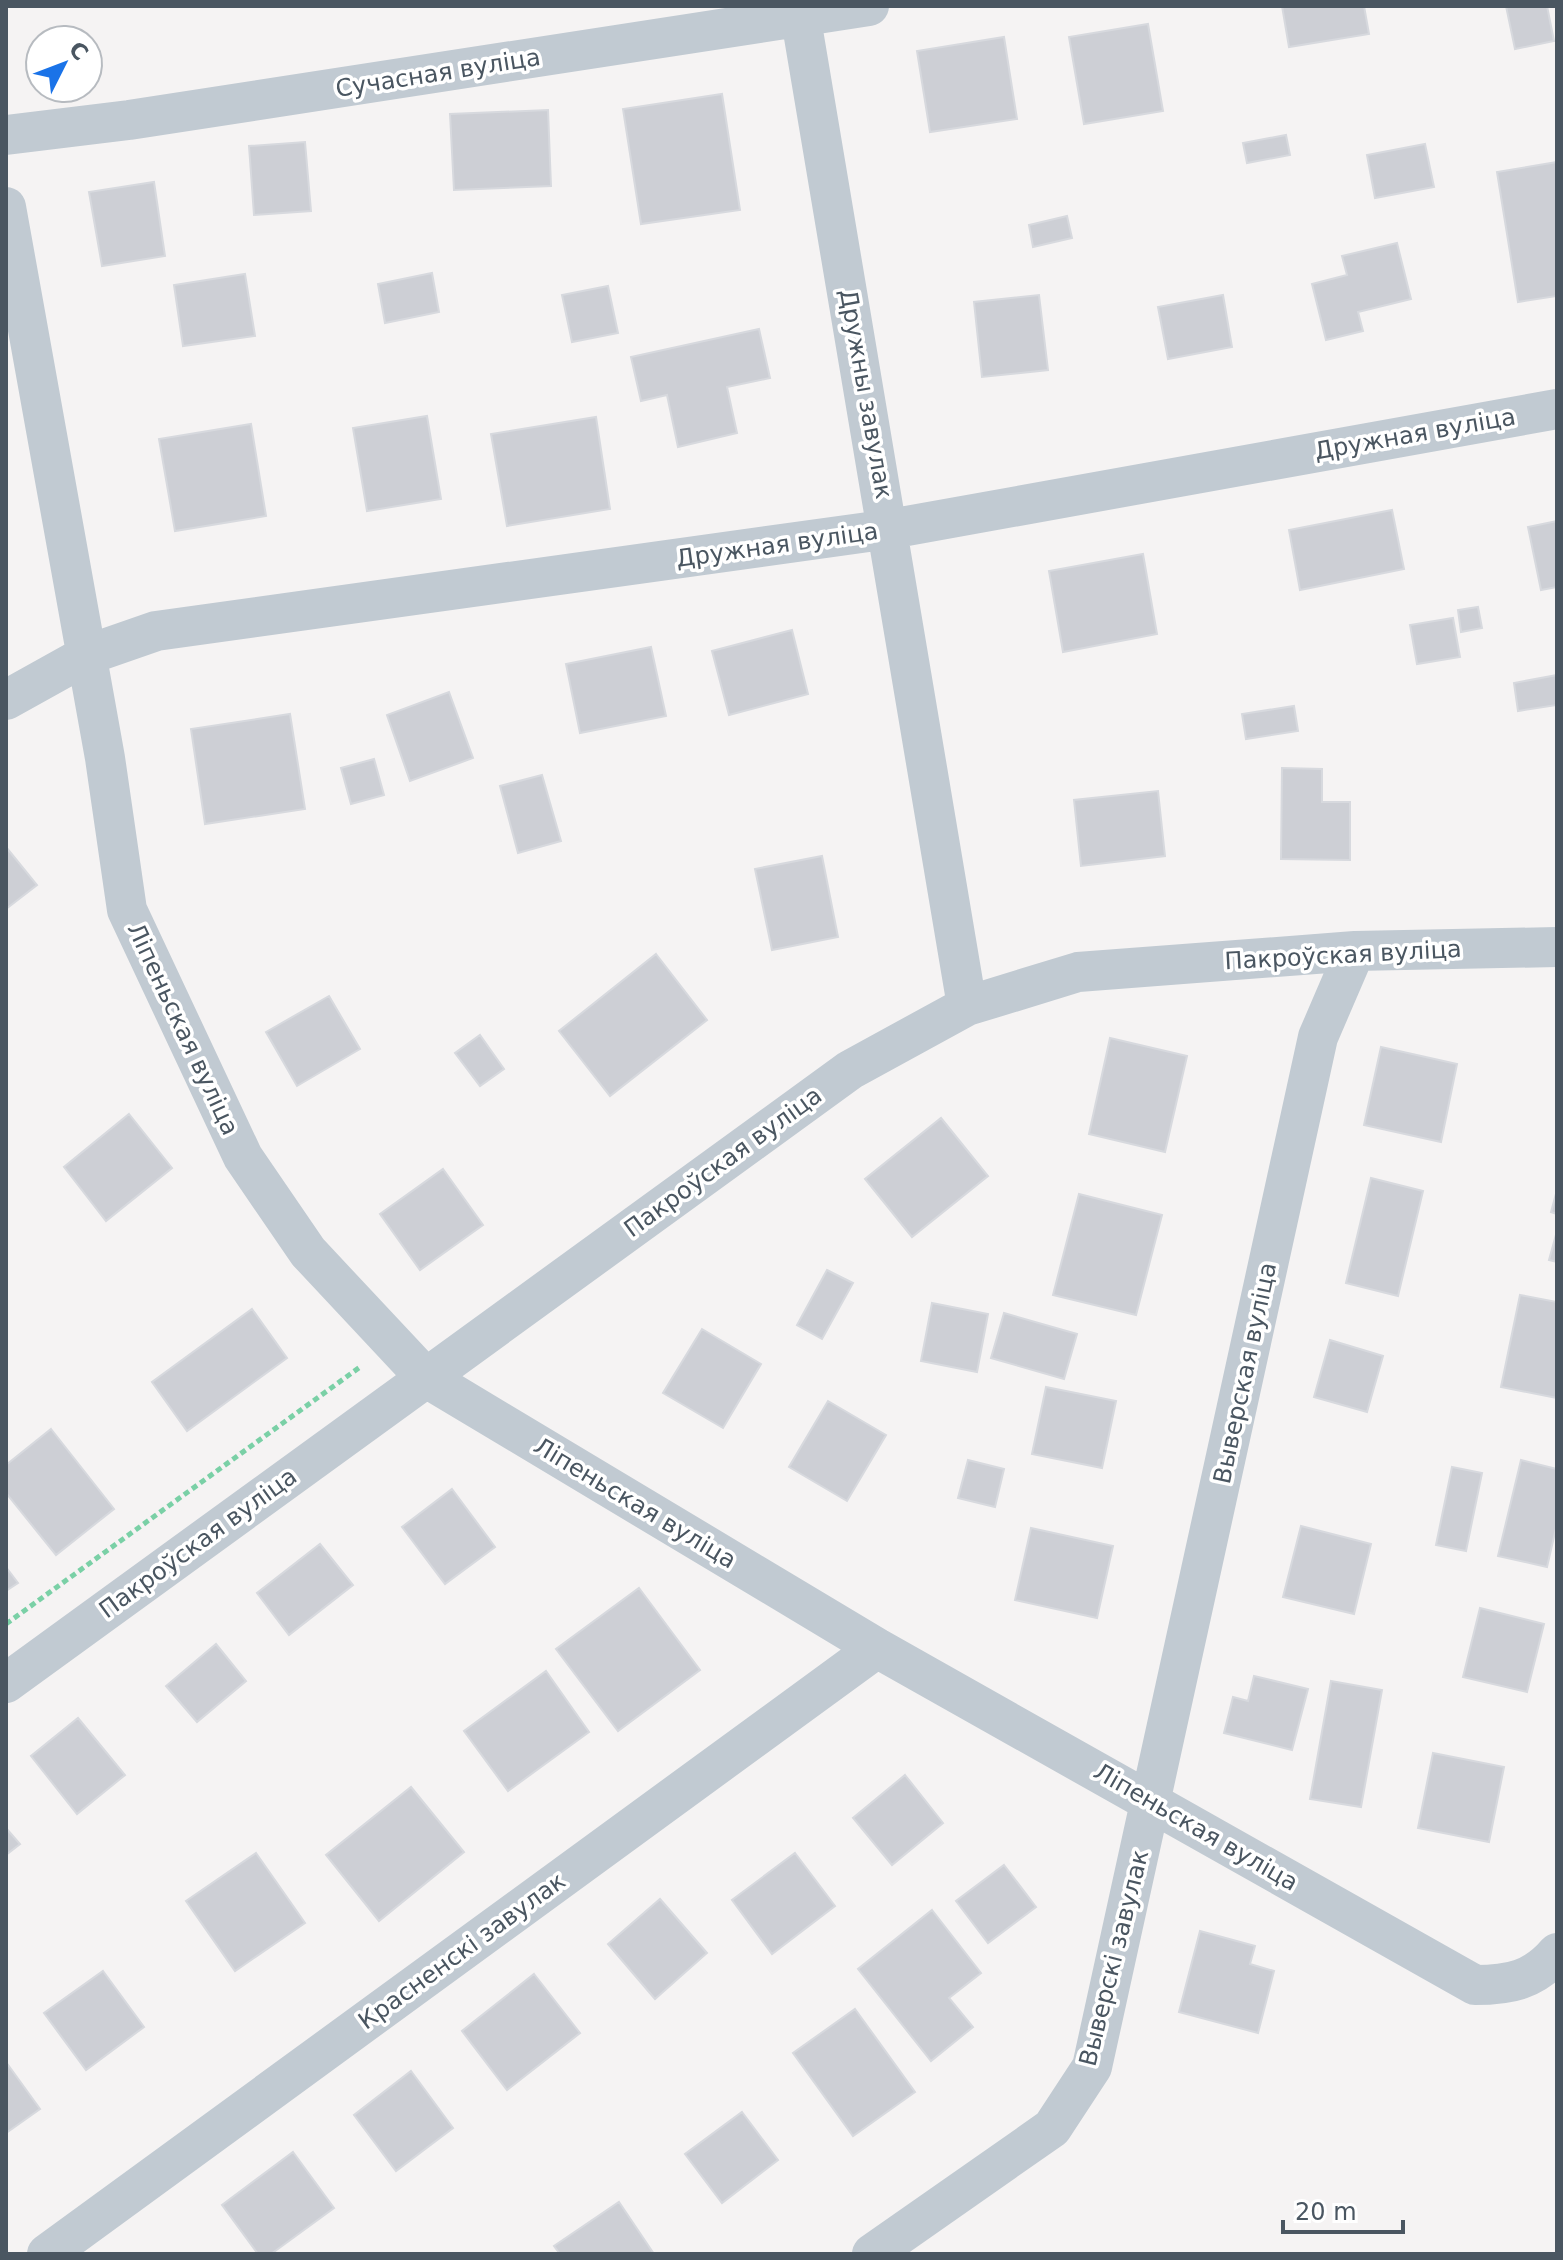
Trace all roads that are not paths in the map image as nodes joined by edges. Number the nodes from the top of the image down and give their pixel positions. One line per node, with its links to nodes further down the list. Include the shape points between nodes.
1 (869, 6): 2 (street, Сучасная вуліца)
2 (801, 19): 3 (street, Сучасная вуліца); 6 (street, Дружны завулак)
3 (6, 135)
4 (6, 207): 7 (street, Ліпеньская вуліца)
5 (1557, 409): 6 (street, Дружная вуліца)
6 (890, 529): 7 (street, Дружная вуліца, via 156,631); 11 (street, Дружны завулак)
7 (87, 655): 8 (street, Дружная вуліца); 12 (street, Ліпеньская вуліца, via 127,910 243,1157 308,1252)
8 (6, 700)
9 (1557, 947): 10 (street, Пакроўская вуліца)
10 (1355, 951): 11 (street, Пакроўская вуліца, via 1078,972); 15 (street, Выверская вуліца, via 1318,1037)
11 (967, 1006): 12 (street, Пакроўская вуліца, via 850,1070)
12 (425, 1377): 13 (street, Ліпеньская вуліца); 14 (street, Пакроўская вуліца)
13 (877, 1648): 15 (street, Ліпеньская вуліца); 17 (street, Красненскі завулак)
14 (6, 1683)
15 (1151, 1800): 16 (street, Ліпеньская вуліца, via 1475,1985 1531,1978); 18 (street, Выверскі завулак, via 1092,2067 1052,2128)
16 (1557, 1953)
17 (47, 2254)
18 (872, 2254)

